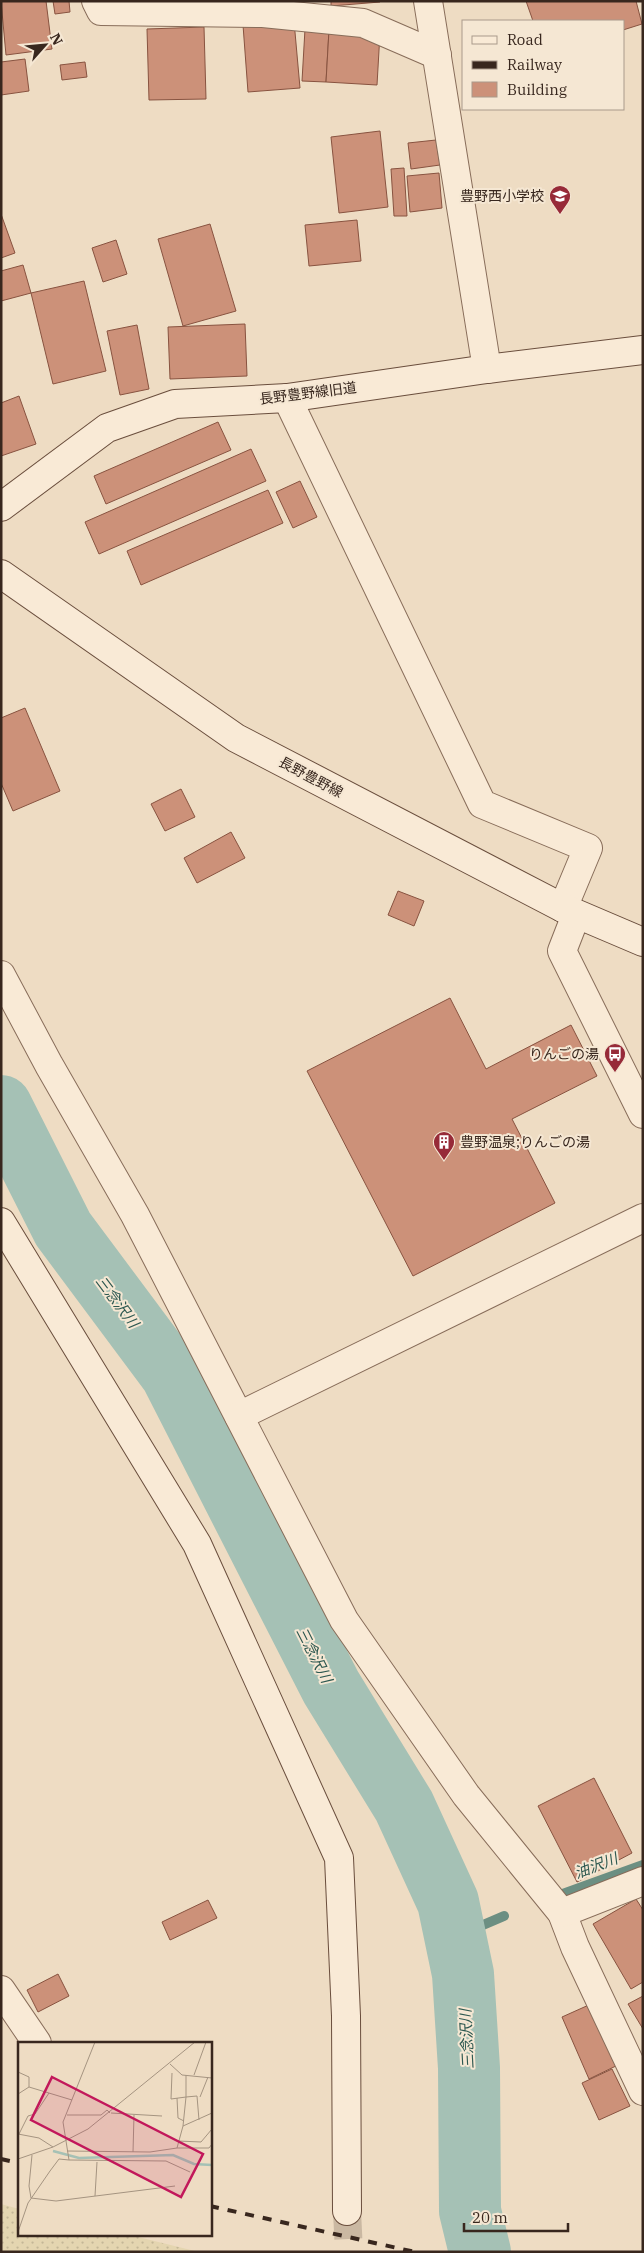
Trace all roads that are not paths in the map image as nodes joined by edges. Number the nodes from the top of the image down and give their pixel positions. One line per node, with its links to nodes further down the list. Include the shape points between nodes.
1 (96, 1): 3 (street, via 101,11 263,13 363,23)
2 (428, 1): 3 (street)
3 (437, 55): 5 (street)
4 (643, 350): 5 (street, 長野豊野線旧道)
5 (487, 369): 6 (street, 長野豊野線旧道)
6 (287, 398): 7 (street, 長野豊野線旧道, via 175,404 107,428); 9 (street, via 482,804 588,848)
7 (1, 507)
8 (1, 574): 9 (street, 長野豊野線, via 236,738)
9 (570, 912): 10 (street, 長野豊野線); 12 (street, via 562,951)
10 (643, 942)
11 (1, 975): 15 (street, via 139,1222)
12 (643, 1114)
13 (643, 1218): 15 (street)
14 (1, 1222): 21 (street, via 197,1544 339,1858 346,2016)
15 (239, 1416): 17 (street, via 344,1620 466,1795)
16 (643, 1881): 17 (street)
17 (562, 1913): 20 (street)
18 (1, 1990): 19 (street)
19 (36, 2042)
20 (643, 2091)
21 (347, 2212)

